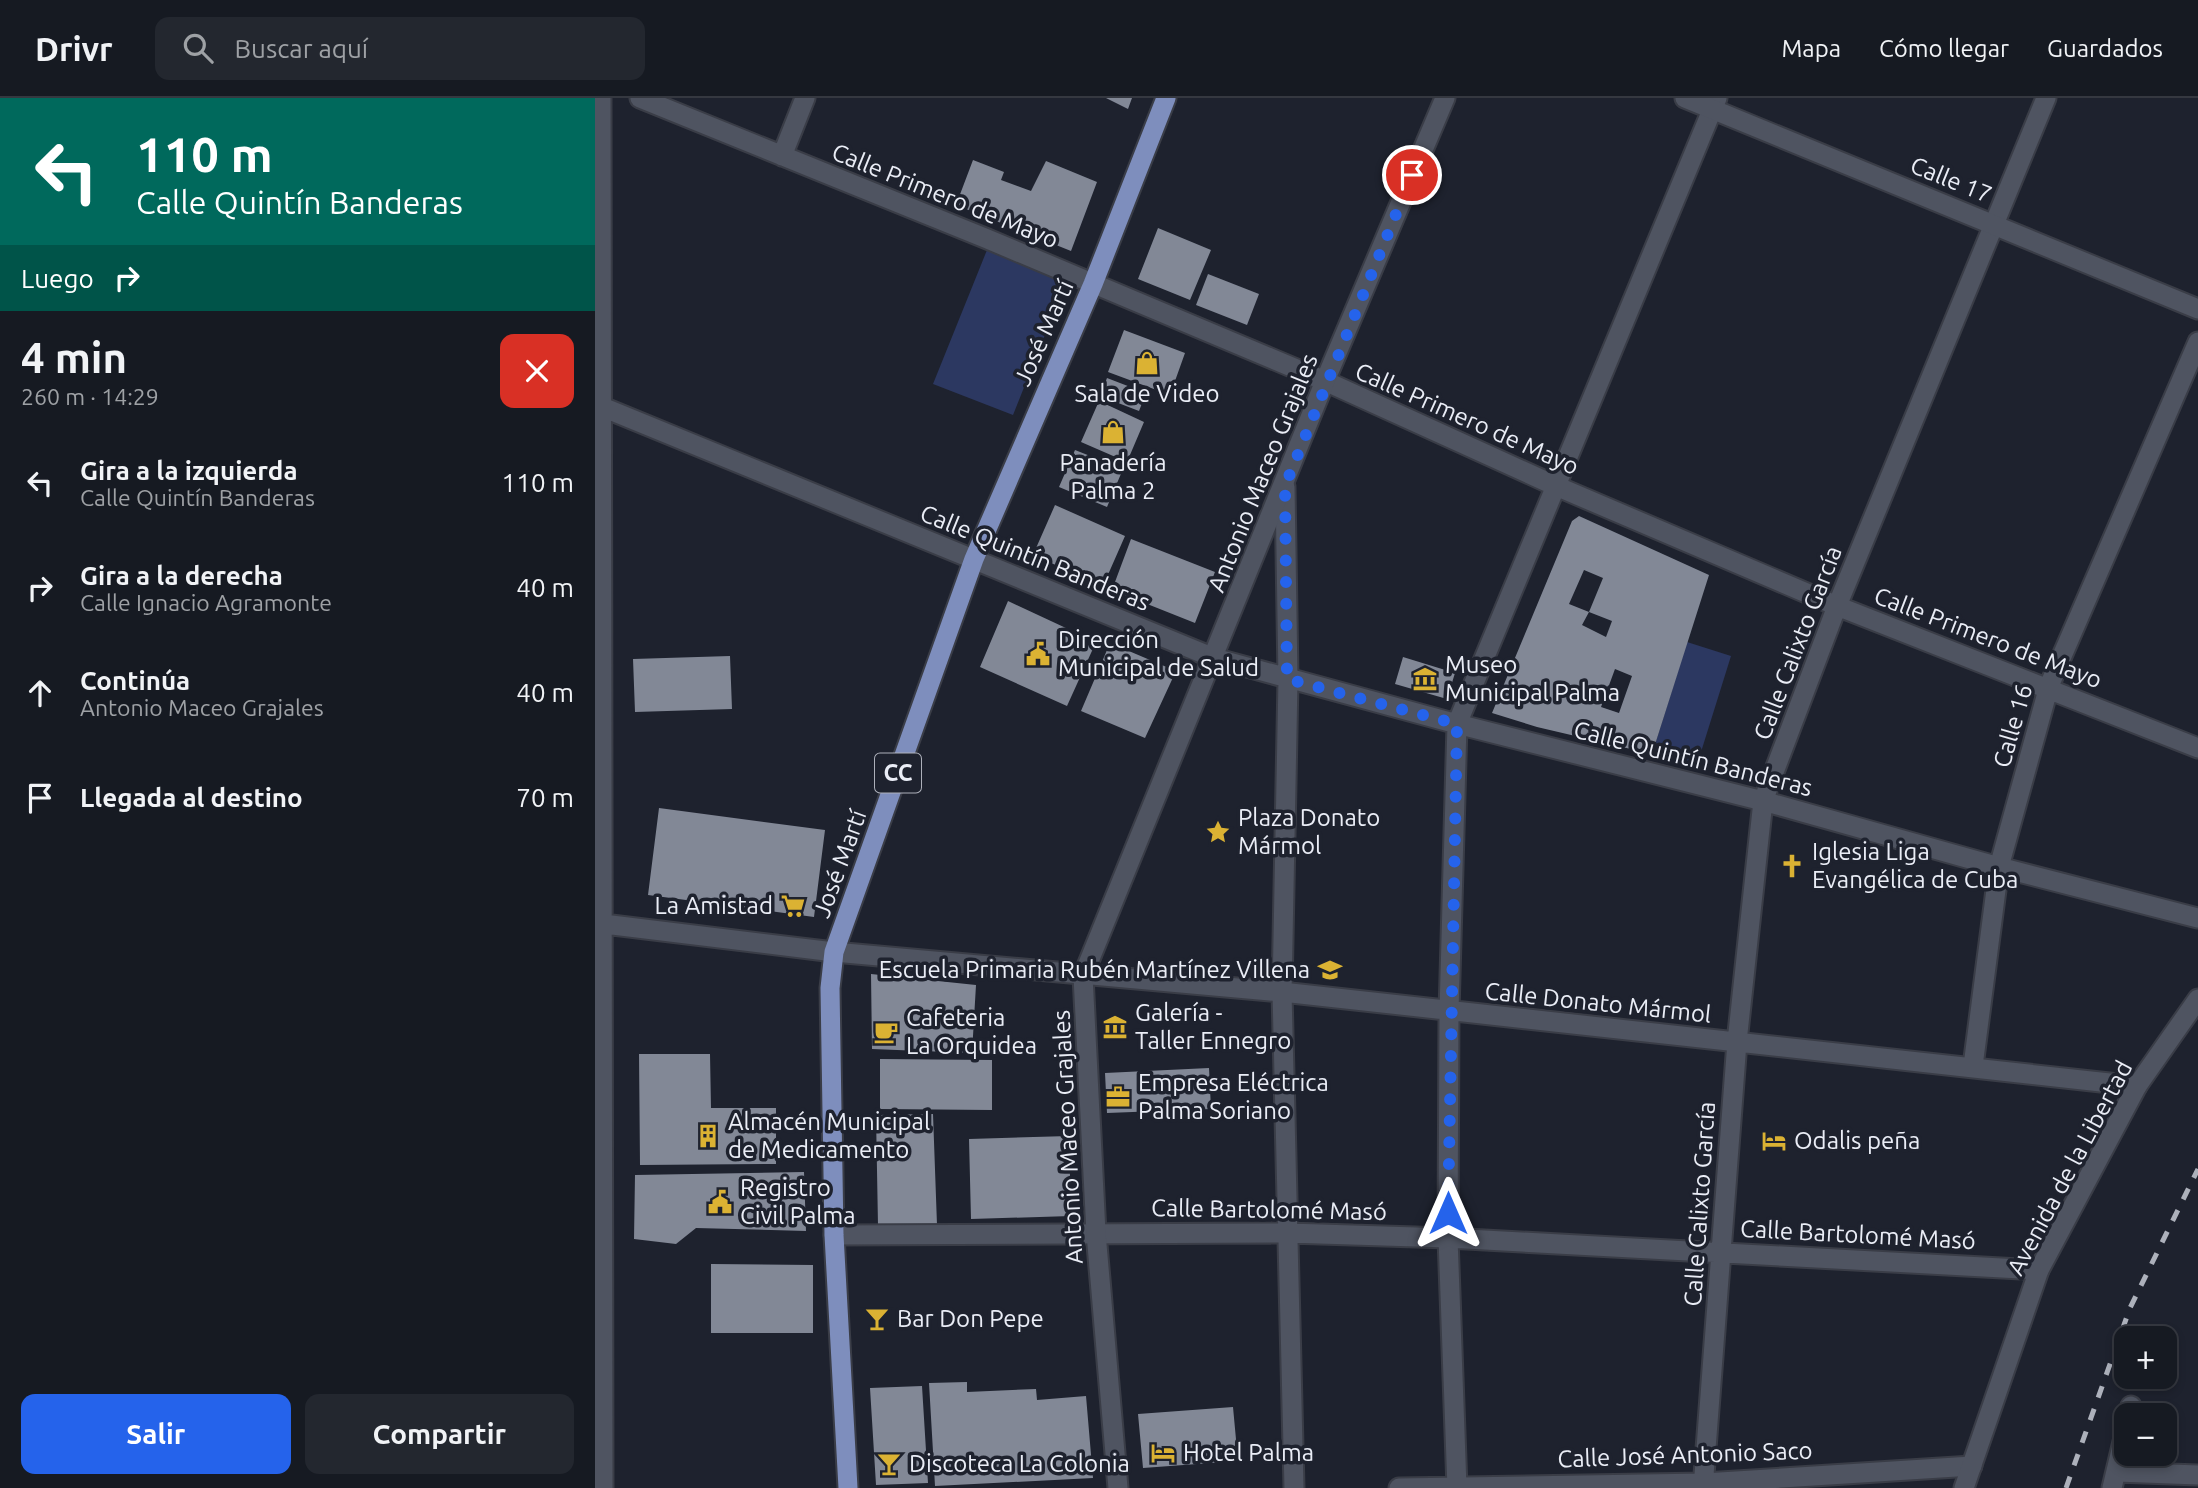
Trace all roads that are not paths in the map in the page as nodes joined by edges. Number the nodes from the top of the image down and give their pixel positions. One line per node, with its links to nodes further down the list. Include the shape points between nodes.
1 (601, 98): 15 (street)
2 (640, 98): 9 (street, Calle Primero de Mayo)
3 (805, 98): 9 (street)
4 (1166, 98): 11 (main road, José Martí / CC)
5 (1445, 98): 14 (street, Antonio Maceo Grajales)
6 (1685, 98): 8 (street, Calle 17)
7 (2046, 98): 10 (street, Calle Calixto García)
8 (1714, 104): 10 (street, Calle 17); 17 (street)
9 (782, 156): 11 (street, Calle Primero de Mayo)
10 (1993, 224): 12 (street, Calle 17); 19 (street, Calle Calixto García)
11 (1093, 284): 14 (street, Calle Primero de Mayo); 18 (main road, José Martí / CC)
12 (2198, 309)
13 (2198, 342): 22 (street, Calle 16)
14 (1325, 382): 16 (street, Antonio Maceo Grajales); 17 (street, Calle Primero de Mayo)
15 (598, 405): 18 (street, Calle Quintín Banderas); 28 (street)
16 (1285, 486): 20 (street, Antonio Maceo Grajales); 21 (street)
17 (1556, 486): 19 (street, Calle Primero de Mayo); 23 (street)
18 (974, 559): 20 (street, Calle Quintín Banderas); 29 (main road, José Martí / CC)
19 (1837, 606): 22 (street, Calle Primero de Mayo); 25 (street, Calle Calixto García)
20 (1214, 658): 21 (street, Calle Quintín Banderas); 30 (street, Antonio Maceo Grajales)
21 (1287, 679): 23 (street, Calle Quintín Banderas); 31 (street)
22 (2049, 687): 24 (street, Calle Primero de Mayo); 26 (street, Calle 16)
23 (1457, 724): 25 (street, Calle Quintín Banderas); 33 (street)
24 (2198, 748)
25 (1763, 801): 26 (street, Calle Quintín Banderas); 34 (street, Calle Calixto García)
26 (1999, 867): 27 (street, Calle Quintín Banderas); 35 (street, Calle 16)
27 (2198, 918)
28 (597, 923): 29 (street, Calle Donato Mármol); 48 (street)
29 (834, 952): 30 (street, Calle Donato Mármol); 39 (main road, José Martí / CC, via 830,988)
30 (1083, 976): 31 (street, Calle Donato Mármol); 37 (street, Antonio Maceo Grajales)
31 (1282, 992): 33 (street, Calle Donato Mármol); 38 (street)
32 (2198, 999): 36 (street, Avenida de la Libertad)
33 (1449, 1012): 34 (street, Calle Donato Mármol); 40 (street)
34 (1737, 1042): 35 (street, Calle Donato Mármol); 41 (street, Calle Calixto García)
35 (1973, 1066): 36 (street, Calle Donato Mármol)
36 (2137, 1086): 42 (street, Avenida de la Libertad)
37 (1096, 1233): 38 (street, Calle Bartolomé Masó); 39 (street, Calle Bartolomé Masó); 50 (street, Antonio Maceo Grajales)
38 (1288, 1233): 40 (street, Calle Bartolomé Masó); 51 (street)
39 (834, 1235): 49 (main road, José Martí / CC)
40 (1448, 1238): 41 (street, Calle Bartolomé Masó); 47 (street)
41 (1721, 1252): 42 (street, Calle Bartolomé Masó); 46 (street, Calle Calixto García)
42 (2039, 1270): 43 (street, Avenida de la Libertad)
43 (1972, 1466): 46 (street, Calle José Antonio Saco); 53 (street, Avenida de la Libertad)
44 (2198, 1475): 45 (street)
45 (2114, 1480)
46 (1703, 1485): 47 (street, Calle José Antonio Saco)
47 (1457, 1486): 52 (street, Calle José Antonio Saco)
48 (606, 1487)
49 (848, 1488)
50 (1118, 1488)
51 (1294, 1488)
52 (1399, 1488)
53 (1964, 1488)

